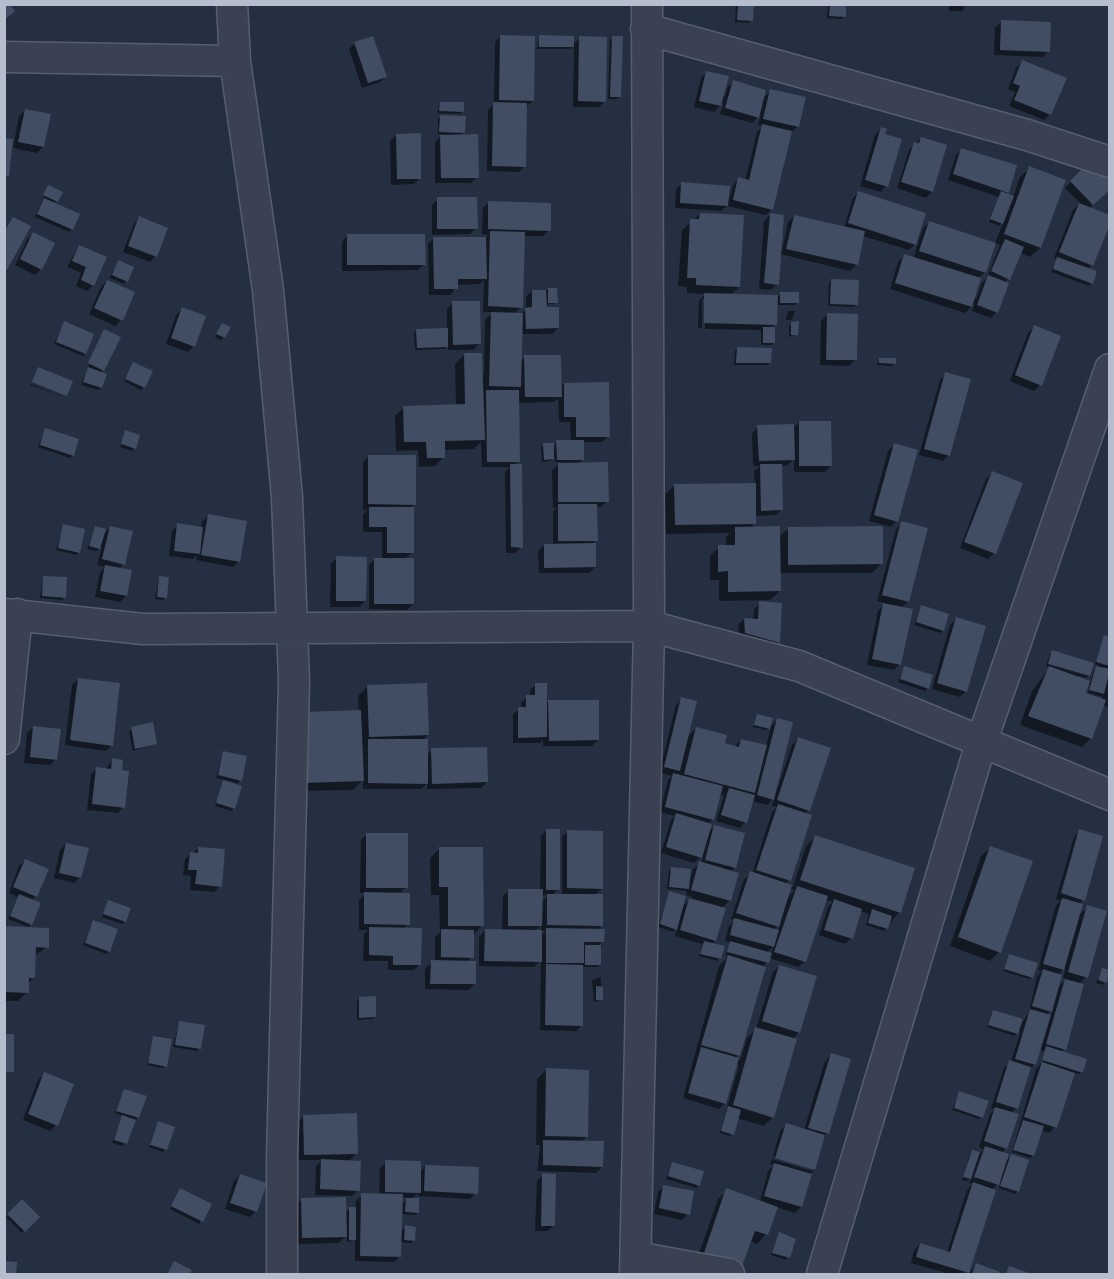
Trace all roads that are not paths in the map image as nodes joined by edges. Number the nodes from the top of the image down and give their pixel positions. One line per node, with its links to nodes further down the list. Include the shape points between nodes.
1 (232, 4): 4 (street)
2 (646, 17): 5 (street); 8 (street)
3 (4, 57): 4 (street)
4 (235, 61): 9 (street, via 268,290 287,497)
5 (1110, 162)
6 (1110, 369): 11 (street)
7 (11, 614): 9 (street, via 143,628); 10 (street)
8 (649, 626): 9 (street); 11 (street, via 799,666); 13 (street)
9 (292, 630): 14 (street)
10 (4, 739)
11 (981, 743): 12 (street); 16 (street)
12 (1110, 795)
13 (635, 1266): 15 (street)
14 (282, 1275)
15 (729, 1275)
16 (822, 1275)

